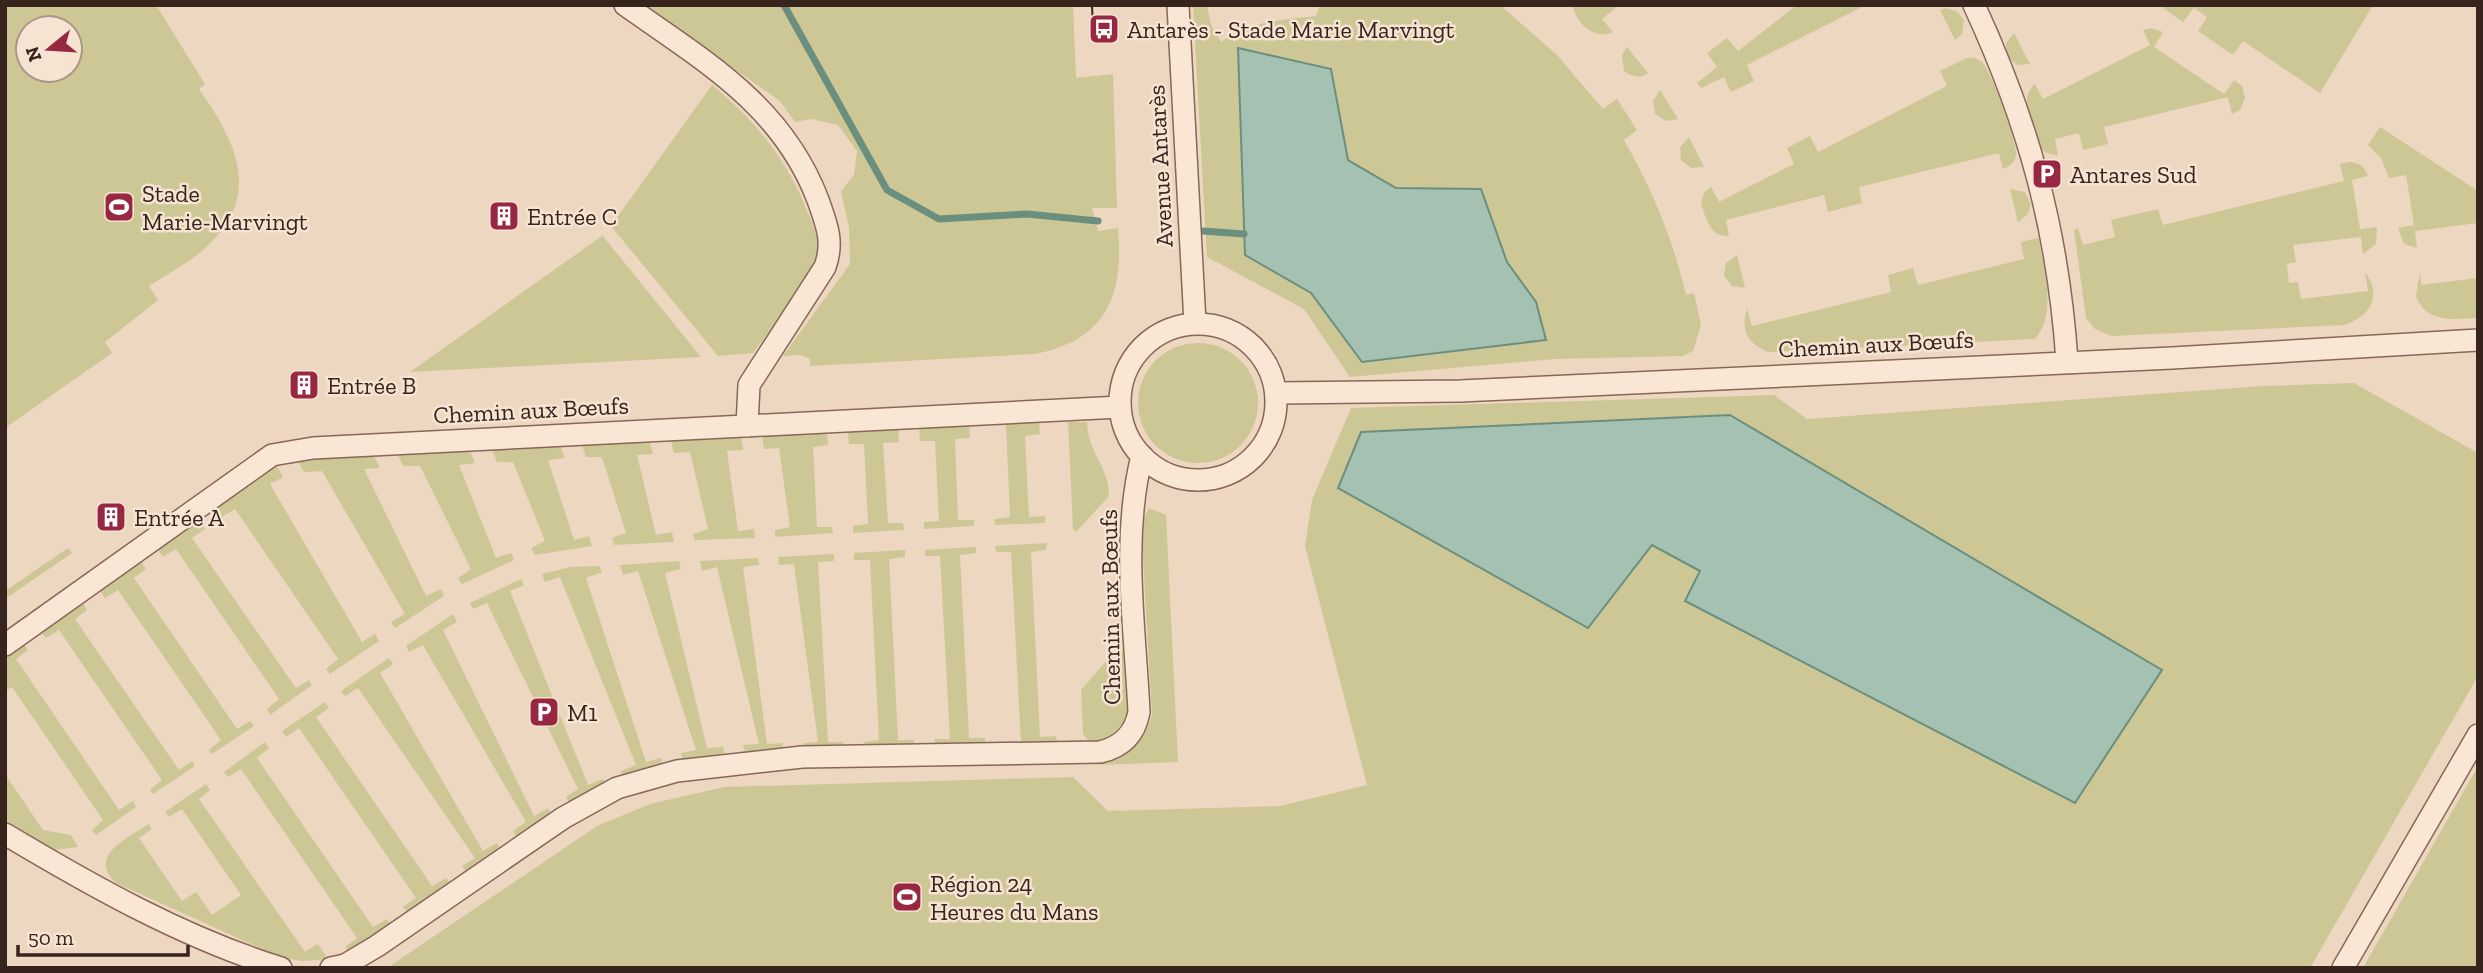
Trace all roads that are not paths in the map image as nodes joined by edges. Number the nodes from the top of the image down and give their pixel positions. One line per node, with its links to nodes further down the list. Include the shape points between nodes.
1 (625, 5): 9 (street, via 738,85 767,114 803,169 830,234 825,267 749,385)
2 (1178, 5): 4 (street, Avenue Antarès)
3 (1973, 5): 6 (street, via 2002,67 2043,192 2059,272)
4 (1195, 323): 7 (street, via 1229,331 1258,351 1270,370); 8 (street, via 1170,328 1132,359 1122,382)
5 (2478, 340): 6 (street, Chemin aux Bœufs)
6 (2067, 361): 7 (street, Chemin aux Bœufs, via 1460,391)
7 (1276, 393): 10 (street, via 1275,418 1267,441 1252,460 1231,473 1208,480 1184,479 1161,471)
8 (1120, 407): 9 (street, Chemin aux Bœufs); 10 (street, via 1123,425)
9 (747, 426): 11 (street, Chemin aux Bœufs, via 313,448 272,455)
10 (1142, 456): 15 (street, Chemin aux Bœufs, via 1133,490 1130,552 1139,712 1135,727 1121,744 1100,752 802,757 677,771 617,788 563,818 377,946)
11 (5, 645)
12 (2478, 735): 16 (street)
13 (5, 834): 14 (street, via 68,872 176,926)
14 (281, 968)
15 (331, 968)
16 (2343, 968)

